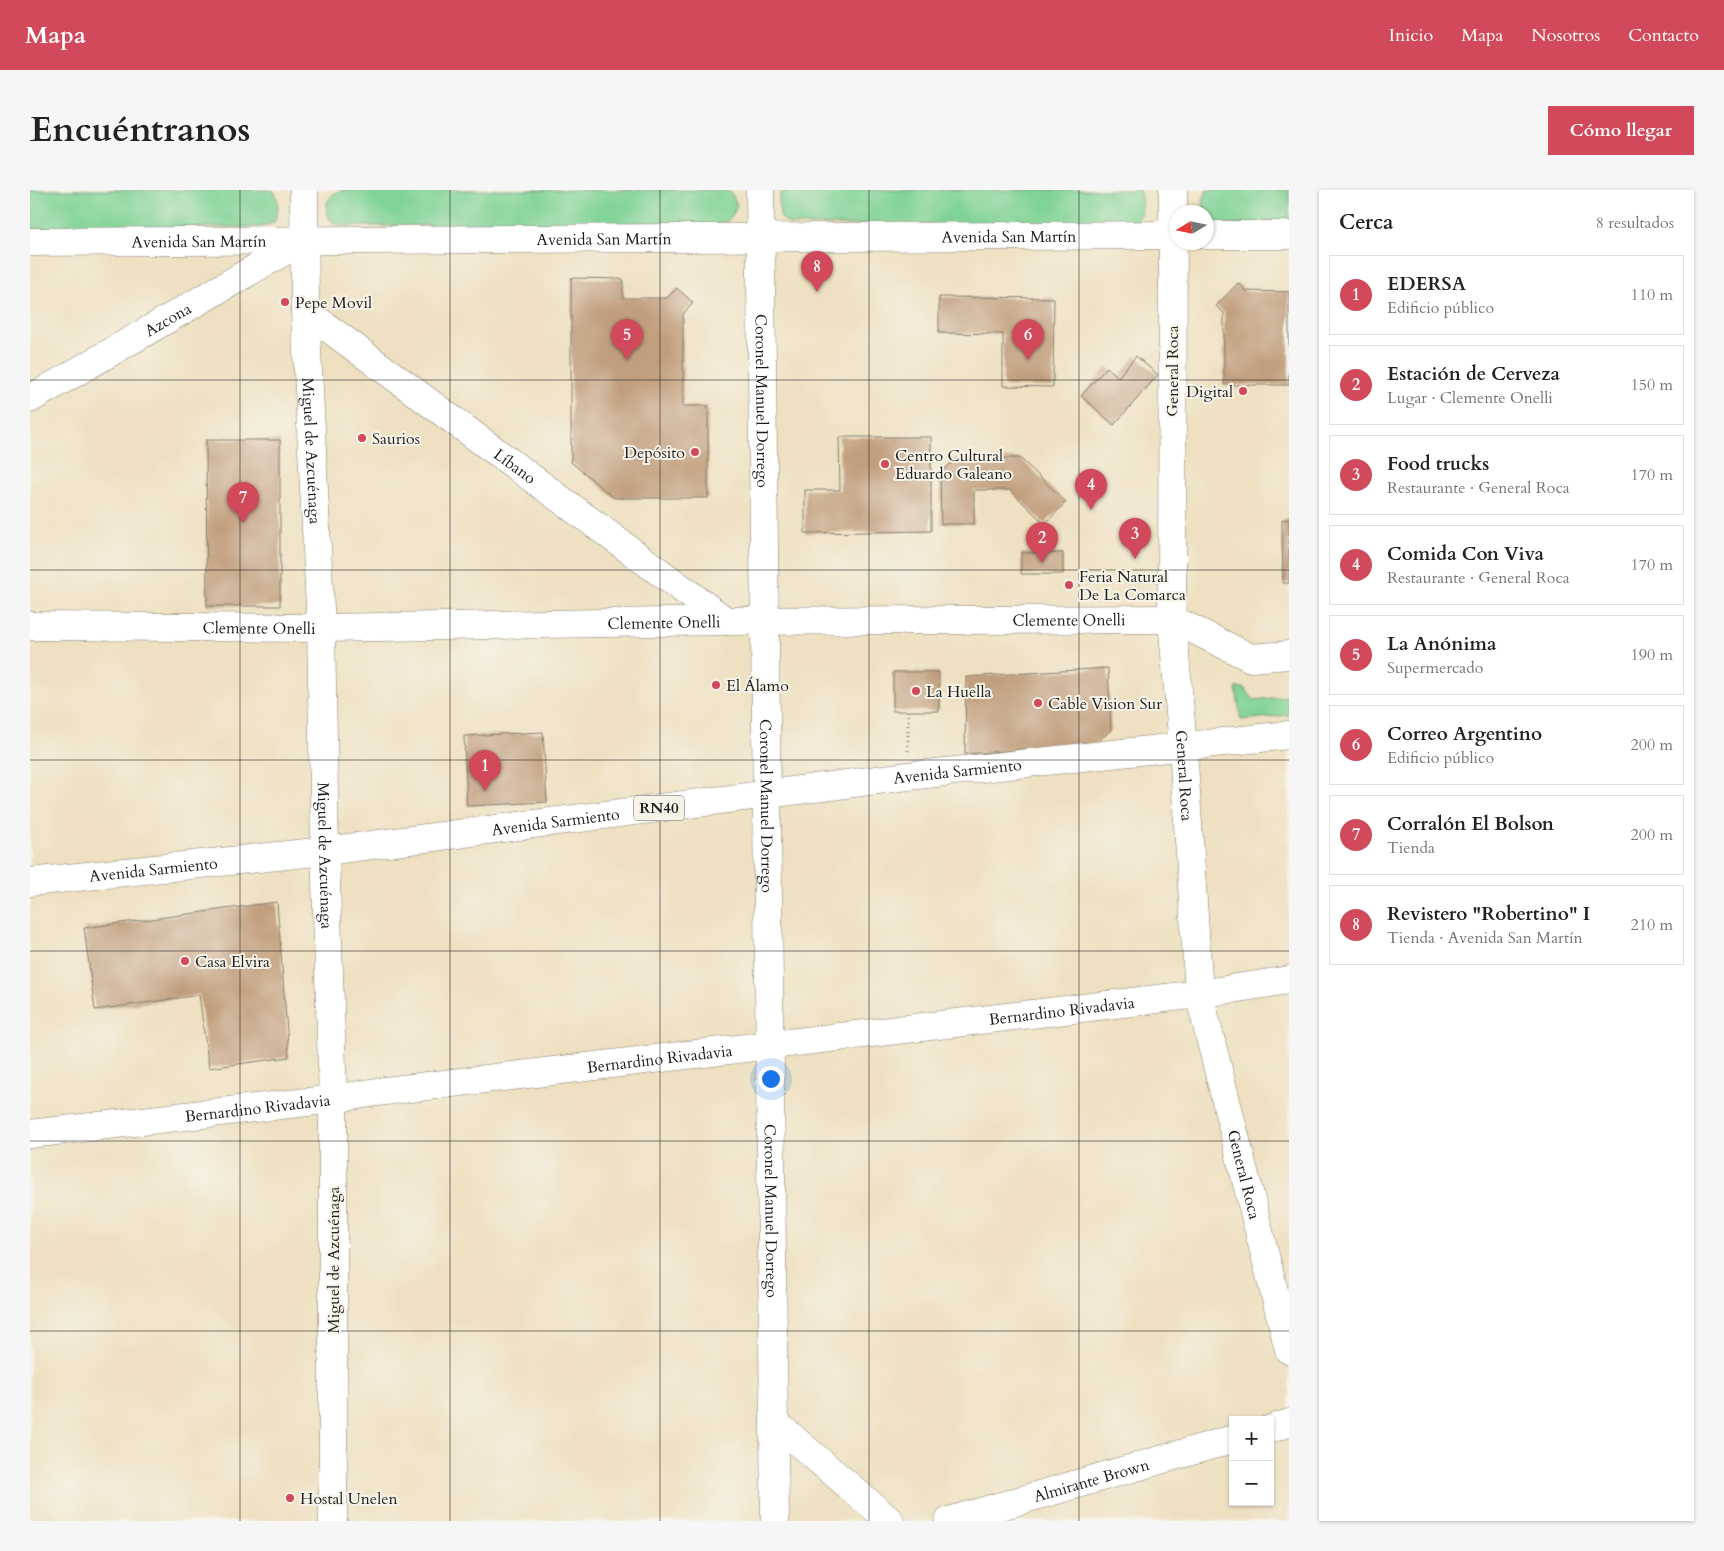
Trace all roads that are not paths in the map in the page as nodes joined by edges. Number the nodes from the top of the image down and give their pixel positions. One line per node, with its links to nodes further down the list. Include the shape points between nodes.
1 (304, 190): 9 (main road, Miguel de Azcuénaga)
2 (760, 190): 8 (main road, Coronel Manuel Dorrego)
3 (1173, 190): 4 (main road, General Roca)
4 (1173, 205)
5 (1169, 235): 8 (main road, Avenida San Martín)
6 (1214, 235): 7 (main road)
7 (1289, 235)
8 (761, 238): 9 (main road, Avenida San Martín); 16 (main road, Coronel Manuel Dorrego)
9 (304, 240): 10 (main road, Avenida San Martín); 12 (main road, Miguel de Azcuénaga); 13 (main road, Azcona)
10 (30, 242)
11 (1174, 250): 14 (main road, General Roca)
12 (305, 311): 15 (main road, Líbano); 18 (main road, Miguel de Azcuénaga)
13 (30, 399)
14 (1172, 619): 16 (main road, Clemente Onelli); 19 (main road, Clemente Onelli, via 1251,658); 21 (main road, General Roca)
15 (726, 621): 16 (main road, Clemente Onelli); 18 (main road, Clemente Onelli)
16 (765, 621): 22 (main road, Coronel Manuel Dorrego)
17 (30, 626): 18 (main road, Clemente Onelli)
18 (321, 628): 23 (main road, Miguel de Azcuénaga)
19 (1289, 656)
20 (1289, 735): 21 (main road, Avenida Sarmiento / RN40)
21 (1183, 747): 22 (main road, Avenida Sarmiento / RN40); 26 (main road, General Roca)
22 (767, 794): 23 (main road, Avenida Sarmiento / RN40); 27 (main road, Coronel Manuel Dorrego)
23 (326, 851): 24 (main road, Avenida Sarmiento / RN40); 28 (main road, Miguel de Azcuénaga)
24 (30, 882)
25 (1289, 980): 26 (main road, Bernardino Rivadavia)
26 (1199, 994): 27 (main road, Bernardino Rivadavia); 30 (main road, General Roca)
27 (770, 1046): 28 (main road, Bernardino Rivadavia); 31 (main road, Coronel Manuel Dorrego)
28 (333, 1099): 29 (main road, Bernardino Rivadavia); 35 (main road, Miguel de Azcuénaga)
29 (30, 1134)
30 (1289, 1350)
31 (774, 1422): 36 (main road, Coronel Manuel Dorrego); 37 (main road)
32 (1289, 1423): 33 (main road)
33 (1274, 1427)
34 (1229, 1440): 38 (main road, Almirante Brown)
35 (333, 1521)
36 (775, 1521)
37 (890, 1521)
38 (949, 1521)

